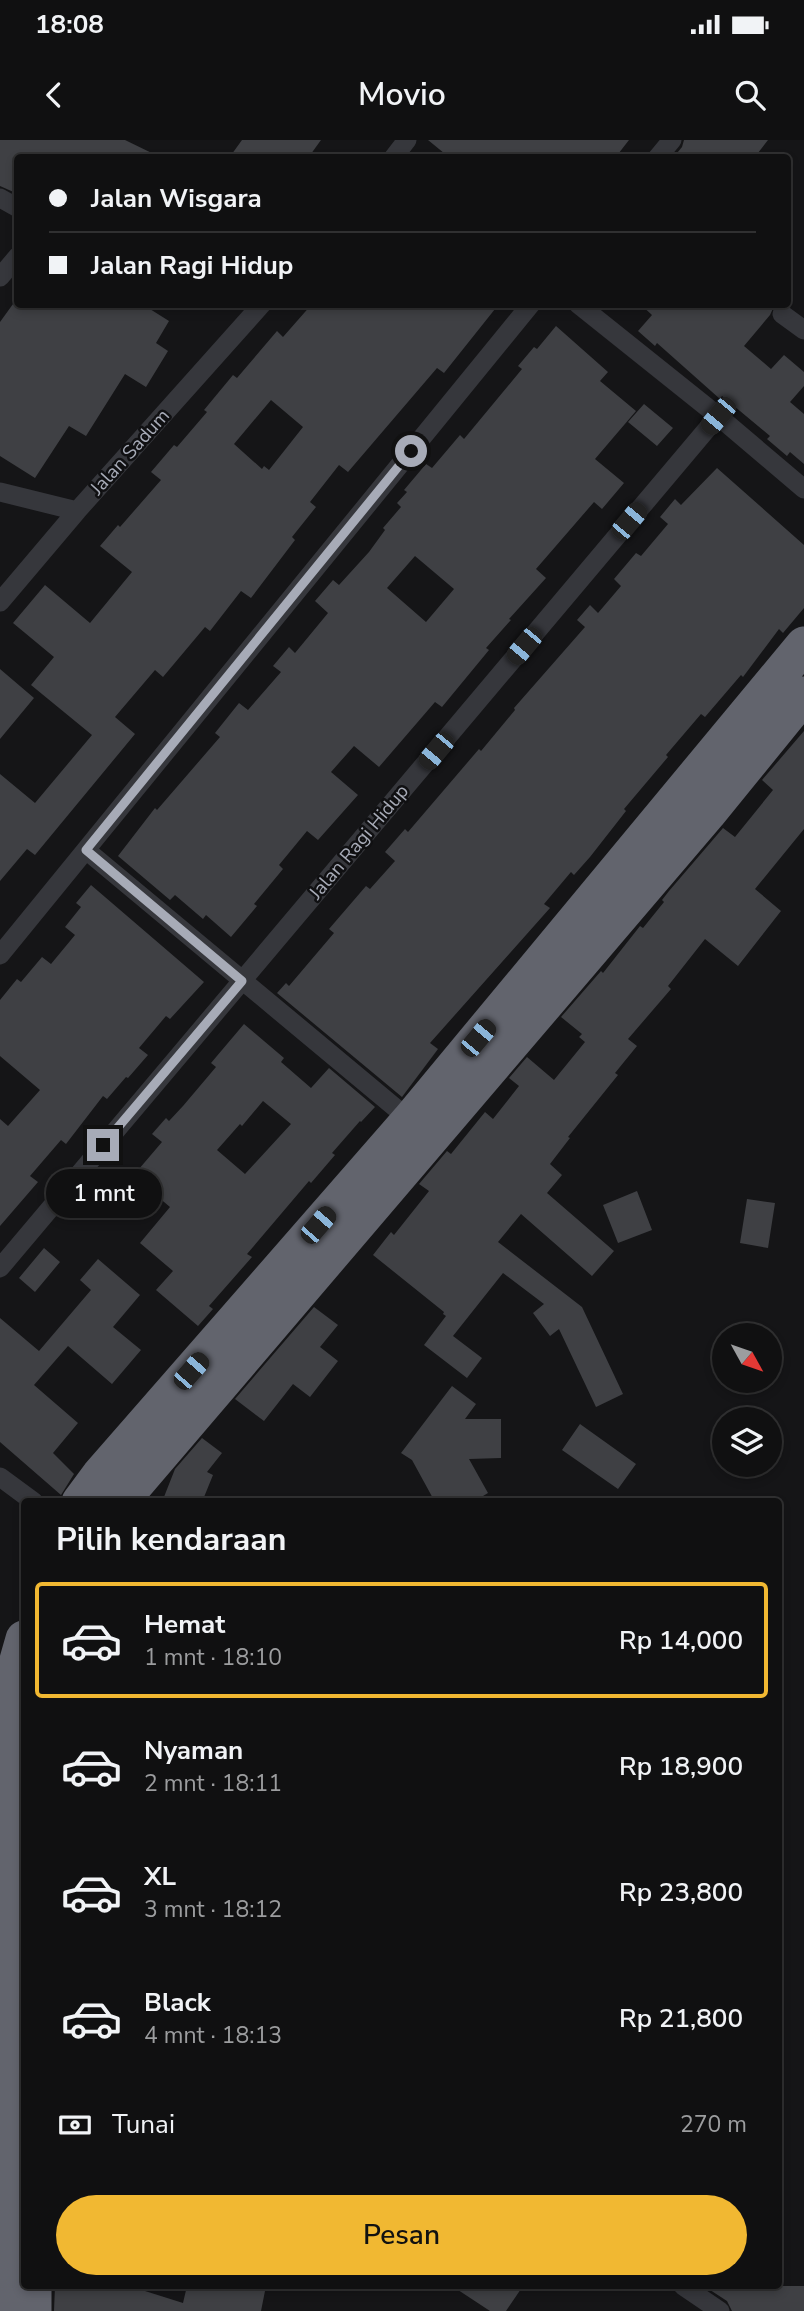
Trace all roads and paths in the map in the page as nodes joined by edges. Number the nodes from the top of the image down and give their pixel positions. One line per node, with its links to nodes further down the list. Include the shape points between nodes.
1 (672, 140): 2 (street)
2 (660, 154)
3 (14, 261): 4 (street)
4 (0, 277)
5 (258, 308): 13 (street, Jalan Sadum)
6 (528, 308): 17 (street)
7 (583, 308): 10 (street)
8 (782, 314): 9 (street)
9 (804, 330)
10 (718, 416): 11 (street); 19 (street, Jalan Ragi Hidup)
11 (804, 489)
12 (0, 492): 13 (street)
13 (77, 511): 14 (street, Jalan Sadum)
14 (0, 603)
15 (804, 645): 20 (highway)
16 (804, 695): 25 (highway)
17 (86, 850): 18 (street); 19 (street)
18 (0, 955)
19 (242, 981): 20 (street); 21 (street, Jalan Ragi Hidup)
20 (410, 1121): 24 (highway)
21 (0, 1268)
22 (0, 1478): 23 (street)
23 (28, 1498)
24 (83, 1498)
25 (123, 1498)
26 (21, 1651): 29 (highway, via 15,1674)
27 (33, 2289): 30 (highway)
28 (687, 2289): 31 (street)
29 (5, 2311)
30 (33, 2311)
31 (720, 2311)

